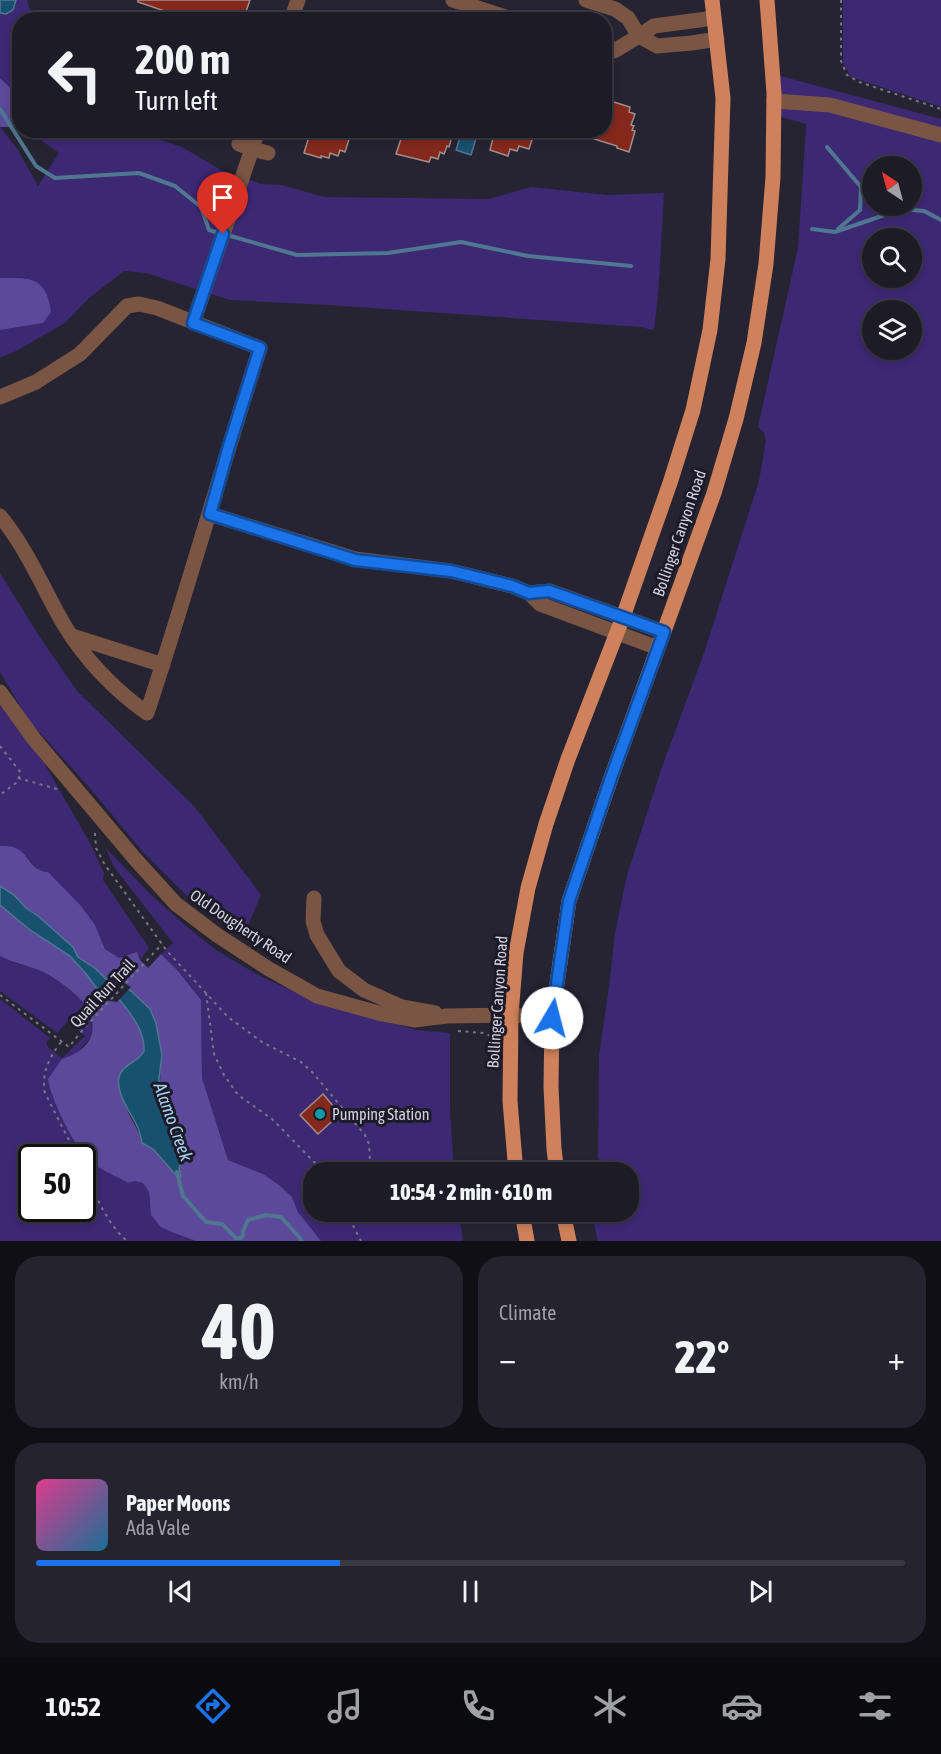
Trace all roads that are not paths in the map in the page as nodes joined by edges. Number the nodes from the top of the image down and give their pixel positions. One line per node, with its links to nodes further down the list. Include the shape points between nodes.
1 (453, 0): 6 (street)
2 (586, 0): 7 (street, via 615,9)
3 (628, 0): 7 (street)
4 (712, 0): 8 (main road, Bollinger Canyon Road)
5 (767, 0): 12 (main road, Bollinger Canyon Road)
6 (490, 12)
7 (628, 18): 9 (street)
8 (714, 18): 9 (street, via 654,26); 10 (main road, Bollinger Canyon Road)
9 (639, 36): 10 (street, via 657,46); 11 (street)
10 (717, 39): 22 (main road, Bollinger Canyon Road, via 723,98 718,259 710,330 693,410)
11 (612, 50)
12 (774, 101): 13 (street, via 830,105); 23 (main road, Bollinger Canyon Road, via 766,264 754,343 714,493)
13 (941, 135)
14 (252, 138): 15 (street)
15 (246, 146): 16 (street); 17 (street, via 242,176)
16 (268, 153)
17 (193, 323): 18 (street, via 157,308 127,306 80,354 36,382); 19 (street, via 260,348)
18 (0, 397)
19 (210, 514): 21 (street, via 355,560 451,571); 27 (street)
20 (0, 516): 25 (street)
21 (529, 593): 22 (street, via 549,591); 24 (street, via 540,604)
22 (623, 617): 23 (street); 24 (main road, Bollinger Canyon Road)
23 (664, 632): 26 (main road, Bollinger Canyon Road)
24 (617, 634): 26 (street); 30 (main road, Bollinger Canyon Road, via 568,759 534,866 516,953)
25 (72, 636): 27 (street); 27 (street, via 107,679 147,713)
26 (658, 648): 32 (main road, Bollinger Canyon Road, via 569,901)
27 (163, 665)
28 (0, 692): 31 (street, Old Dougherty Road, via 34,739 176,904 218,935 318,996 414,1020)
29 (314, 898): 31 (street, via 317,935 339,971 364,990 402,1007)
30 (511, 1015): 31 (street, Old Dougherty Road); 32 (street, Old Dougherty Road); 33 (main road, Bollinger Canyon Road, via 510,1098)
31 (447, 1016)
32 (552, 1018): 34 (main road, Bollinger Canyon Road)
33 (515, 1162)
34 (556, 1162)
35 (524, 1222): 37 (main road)
36 (565, 1222): 38 (main road)
37 (527, 1241)
38 (569, 1241)

